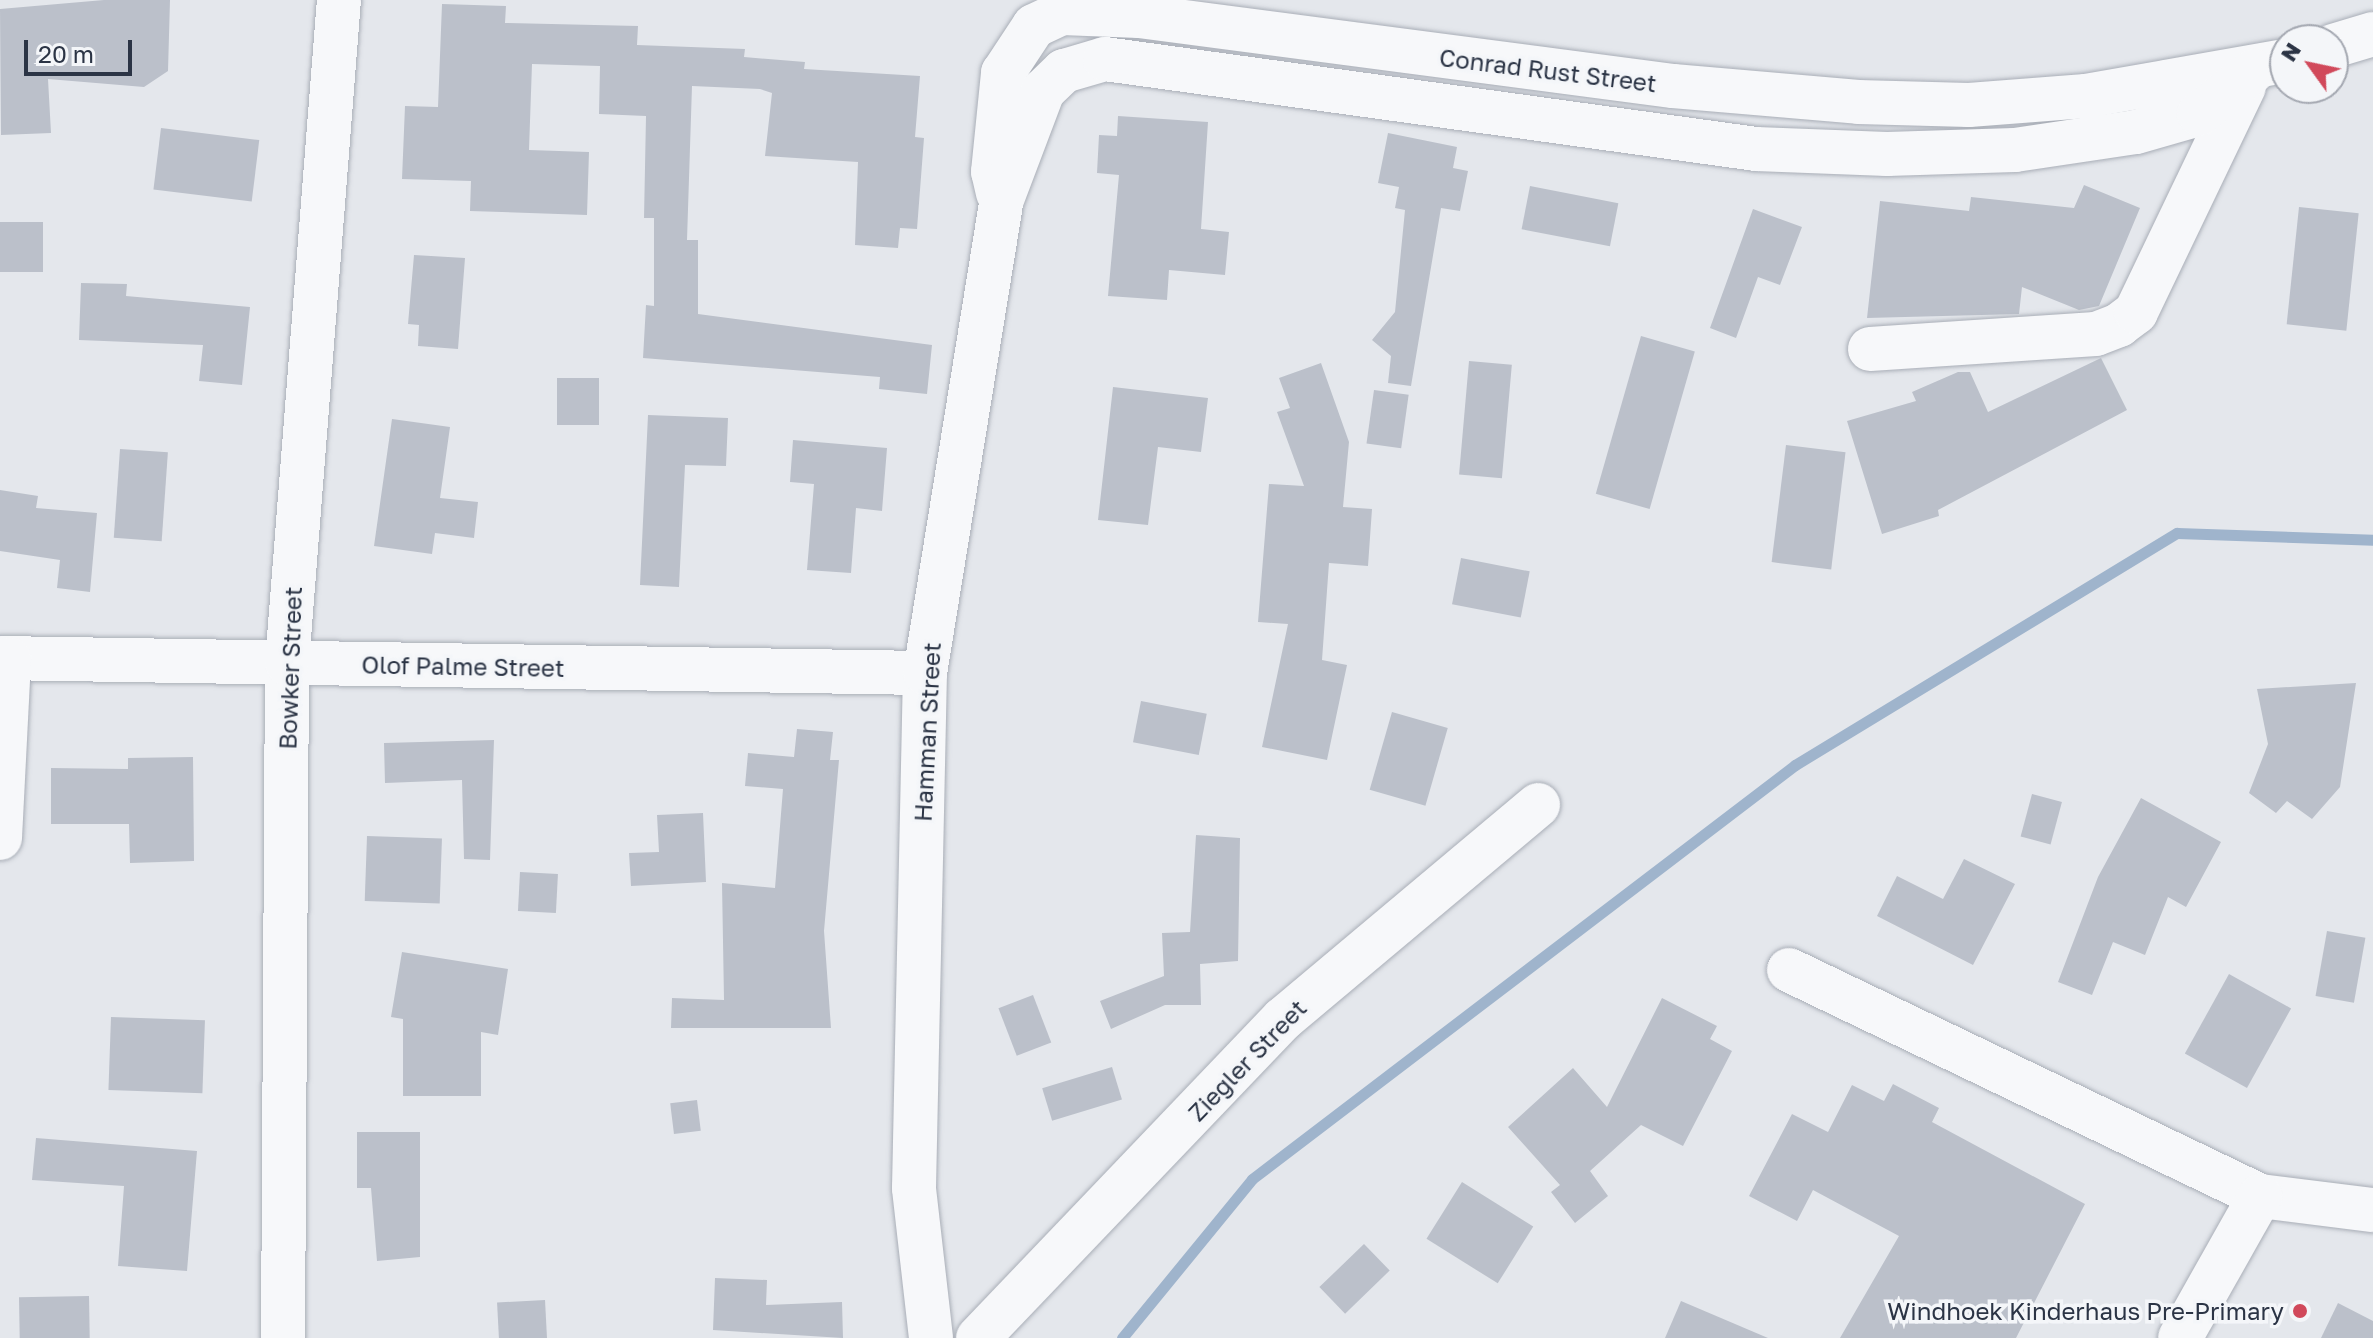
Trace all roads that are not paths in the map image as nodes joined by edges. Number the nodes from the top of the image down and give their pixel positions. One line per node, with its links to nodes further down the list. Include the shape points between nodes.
1 (339, 0): 9 (street, Bowker Street)
2 (2373, 34): 3 (street)
3 (2349, 41)
4 (2269, 66): 5 (street, Conrad Rust Street, via 2199,114 2136,132 2015,150 1887,154 1756,149 1105,59 1081,61); 6 (street, Conrad Rust Street, via 2071,98 1858,102 1673,86 1139,16 1062,13 1024,37 1003,73 993,172); 7 (street, via 2136,312 2096,334)
5 (1043, 91): 6 (street, Hamman Street)
6 (1001, 202): 10 (street, Hamman Street)
7 (1870, 349)
8 (4, 658): 9 (street, Olof Palme Street); 12 (street)
9 (287, 663): 10 (street, Olof Palme Street); 16 (street, Bowker Street)
10 (925, 673): 17 (street, Hamman Street, via 914,1188)
11 (1538, 805): 18 (street, Ziegler Street, via 1283,1019)
12 (0, 838)
13 (1789, 970): 14 (street)
14 (2260, 1196): 15 (street); 19 (street)
15 (2373, 1210)
16 (283, 1338)
17 (931, 1338)
18 (978, 1338)
19 (2180, 1338)

